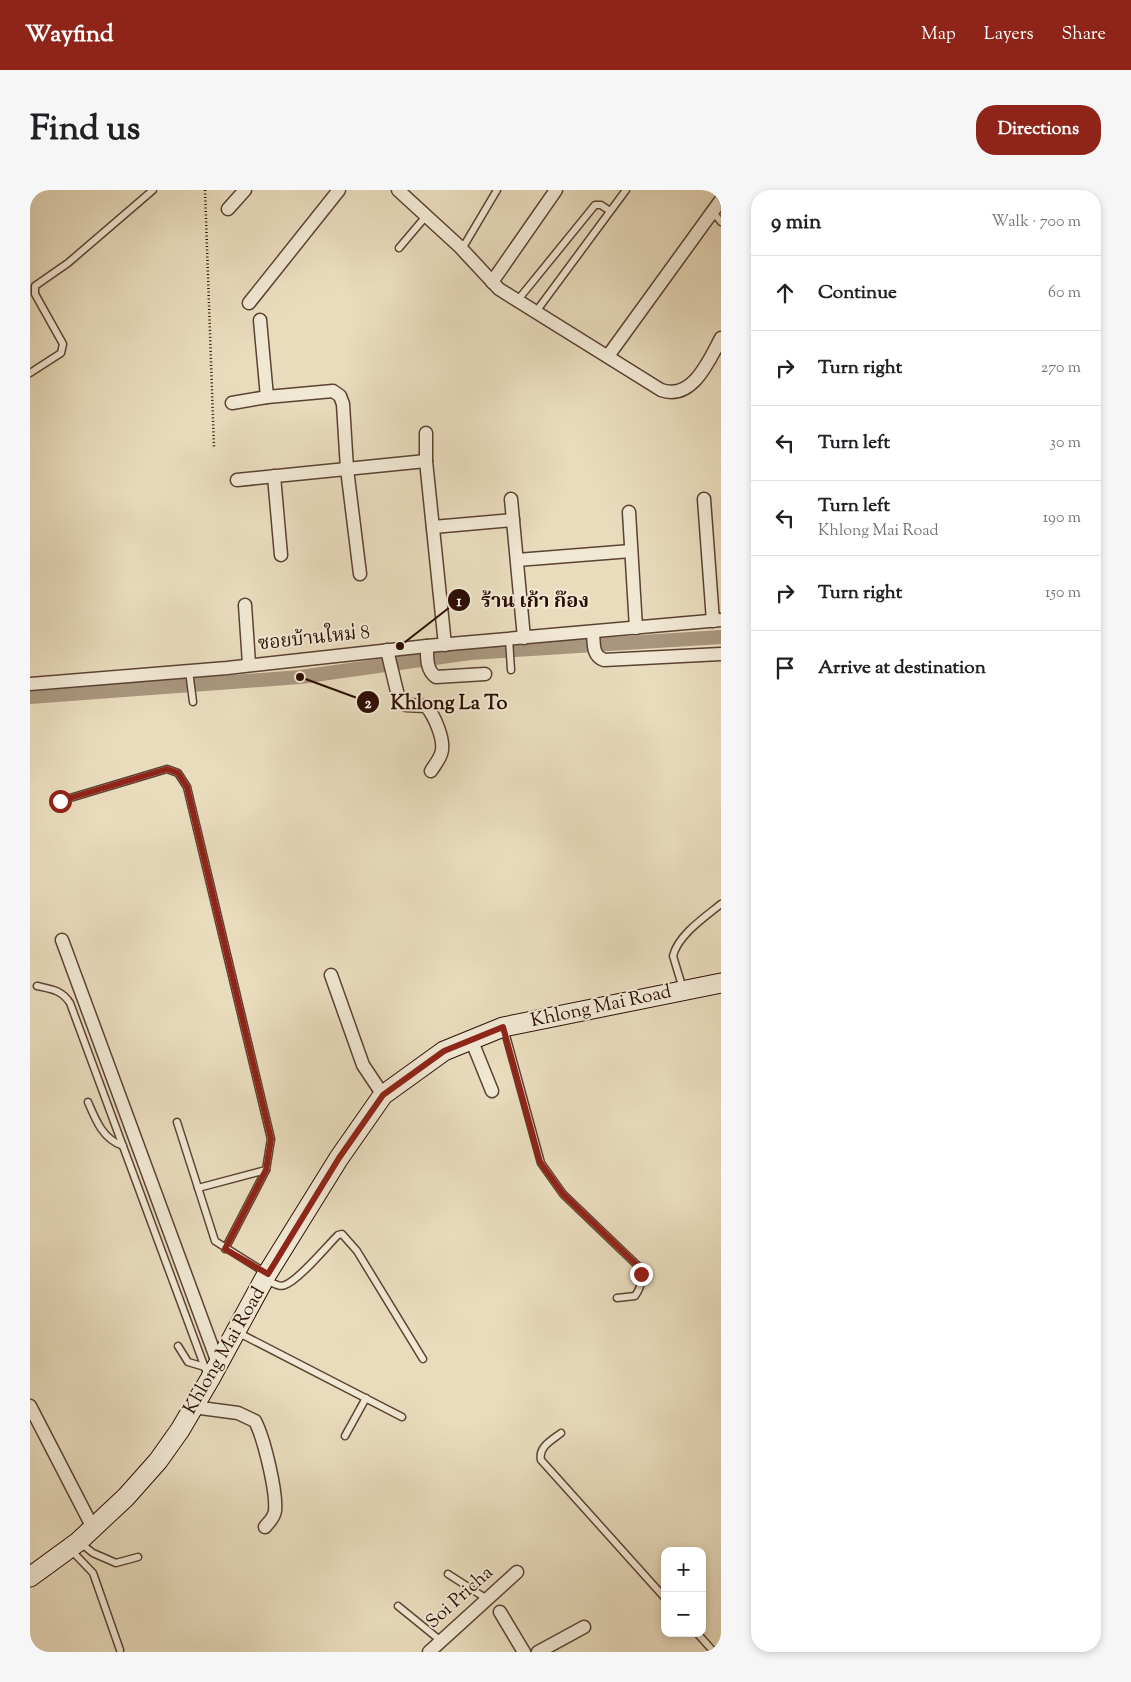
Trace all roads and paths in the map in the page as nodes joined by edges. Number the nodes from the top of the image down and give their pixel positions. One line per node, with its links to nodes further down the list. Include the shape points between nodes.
1 (153, 190): 23 (lane, via 68,263 35,286 35,294 63,349)
2 (205, 190): 27 (path)
3 (245, 190): 10 (street)
4 (339, 190): 18 (street)
5 (398, 190): 12 (street)
6 (497, 190): 15 (lane)
7 (556, 190): 16 (street)
8 (626, 190): 11 (lane)
9 (721, 200): 13 (street)
10 (228, 208)
11 (610, 211): 17 (lane, via 595,205); 19 (lane)
12 (427, 214): 14 (lane); 15 (street)
13 (717, 217): 22 (street)
14 (399, 248)
15 (462, 249): 16 (street)
16 (492, 282): 17 (street)
17 (517, 302): 19 (street)
18 (249, 303)
19 (535, 313): 22 (street)
20 (260, 320): 24 (street)
21 (721, 338): 22 (street, via 697,378 676,393 661,390)
22 (608, 356)
23 (30, 373)
24 (267, 397): 25 (street); 29 (street, via 333,391 340,396 344,404)
25 (232, 403)
26 (426, 433): 28 (street)
27 (214, 447)
28 (426, 462): 29 (street); 36 (street)
29 (347, 469): 30 (street); 40 (street)
30 (274, 476): 31 (street); 38 (street)
31 (237, 480)
32 (511, 499): 35 (street)
33 (704, 499): 42 (street)
34 (629, 512): 37 (street)
35 (513, 520): 36 (street); 39 (street)
36 (433, 527): 47 (street)
37 (632, 551): 39 (street); 43 (street)
38 (280, 555)
39 (517, 560): 44 (street)
40 (360, 574)
41 (244, 605): 51 (street)
42 (717, 621): 43 (street, ซอยบ้านใหม่ 8)
43 (636, 628): 45 (street, ซอยบ้านใหม่ 8)
44 (524, 638): 45 (street, ซอยบ้านใหม่ 8); 46 (street, ซอยบ้านใหม่ 8)
45 (594, 642): 48 (street, via 599,658 604,660)
46 (509, 643): 47 (street, ซอยบ้านใหม่ 8); 52 (lane)
47 (445, 645): 49 (street, ซอยบ้านใหม่ 8)
48 (721, 654)
49 (427, 655): 50 (street, ซอยบ้านใหม่ 8); 53 (street, via 430,673 436,677)
50 (389, 660): 51 (street, ซอยบ้านใหม่ 8); 57 (street, via 399,700 406,705 426,706 434,719 443,747)
51 (249, 664): 54 (street, ซอยบ้านใหม่ 8)
52 (512, 670)
53 (485, 674)
54 (190, 675): 55 (street, ซอยบ้านใหม่ 8); 56 (lane)
55 (30, 684)
56 (193, 702)
57 (431, 771)
58 (60, 801): 72 (lane, via 167,769 178,773 187,787 271,1139)
59 (721, 904): 64 (lane, via 674,951)
60 (62, 940): 80 (street)
61 (331, 975): 68 (street, via 363,1065)
62 (721, 983): 64 (street, Khlong Mai Road)
63 (37, 986): 71 (lane, via 65,994 70,1003)
64 (684, 990): 65 (street, Khlong Mai Road)
65 (503, 1027): 66 (street, Khlong Mai Road); 76 (lane, via 540,1162 563,1194 638,1266 642,1282 640,1290 635,1296)
66 (471, 1039): 67 (street); 68 (street, Khlong Mai Road, via 444,1051)
67 (492, 1091)
68 (383, 1095): 75 (street, Khlong Mai Road, via 339,1158)
69 (88, 1102): 71 (lane, via 104,1134)
70 (177, 1122): 73 (lane)
71 (123, 1146): 80 (lane)
72 (266, 1170): 73 (lane); 74 (lane)
73 (198, 1188): 74 (lane, via 215,1241)
74 (225, 1249): 75 (lane)
75 (266, 1277): 77 (street, Khlong Mai Road); 79 (lane, via 285,1286 342,1234 357,1251)
76 (618, 1298)
77 (236, 1331): 80 (street, Khlong Mai Road); 81 (lane)
78 (178, 1346): 80 (lane, via 188,1362)
79 (423, 1359)
80 (211, 1370): 83 (street, Khlong Mai Road)
81 (366, 1398): 84 (lane); 86 (lane)
82 (30, 1406): 88 (street)
83 (193, 1407): 87 (street, via 238,1412 255,1421 266,1454 275,1503 275,1513); 88 (street, Khlong Mai Road, via 158,1461)
84 (402, 1417)
85 (561, 1433): 94 (lane, via 543,1448 540,1460)
86 (345, 1436)
87 (265, 1527)
88 (93, 1528): 89 (street, Khlong Mai Road)
89 (73, 1545): 90 (lane, via 116,1563); 93 (street, Khlong Mai Road); 101 (lane, via 93,1573)
90 (138, 1557)
91 (517, 1572): 95 (street, Soi Pricha)
92 (448, 1574): 95 (lane)
93 (30, 1577)
94 (661, 1594)
95 (487, 1599): 100 (street, Soi Pricha)
96 (398, 1606): 100 (lane)
97 (500, 1612): 103 (street)
98 (584, 1627): 104 (street)
99 (701, 1637): 105 (lane)
100 (441, 1641): 102 (street, Soi Pricha)
101 (120, 1650)
102 (429, 1652)
103 (524, 1652)
104 (538, 1652)
105 (714, 1652)

